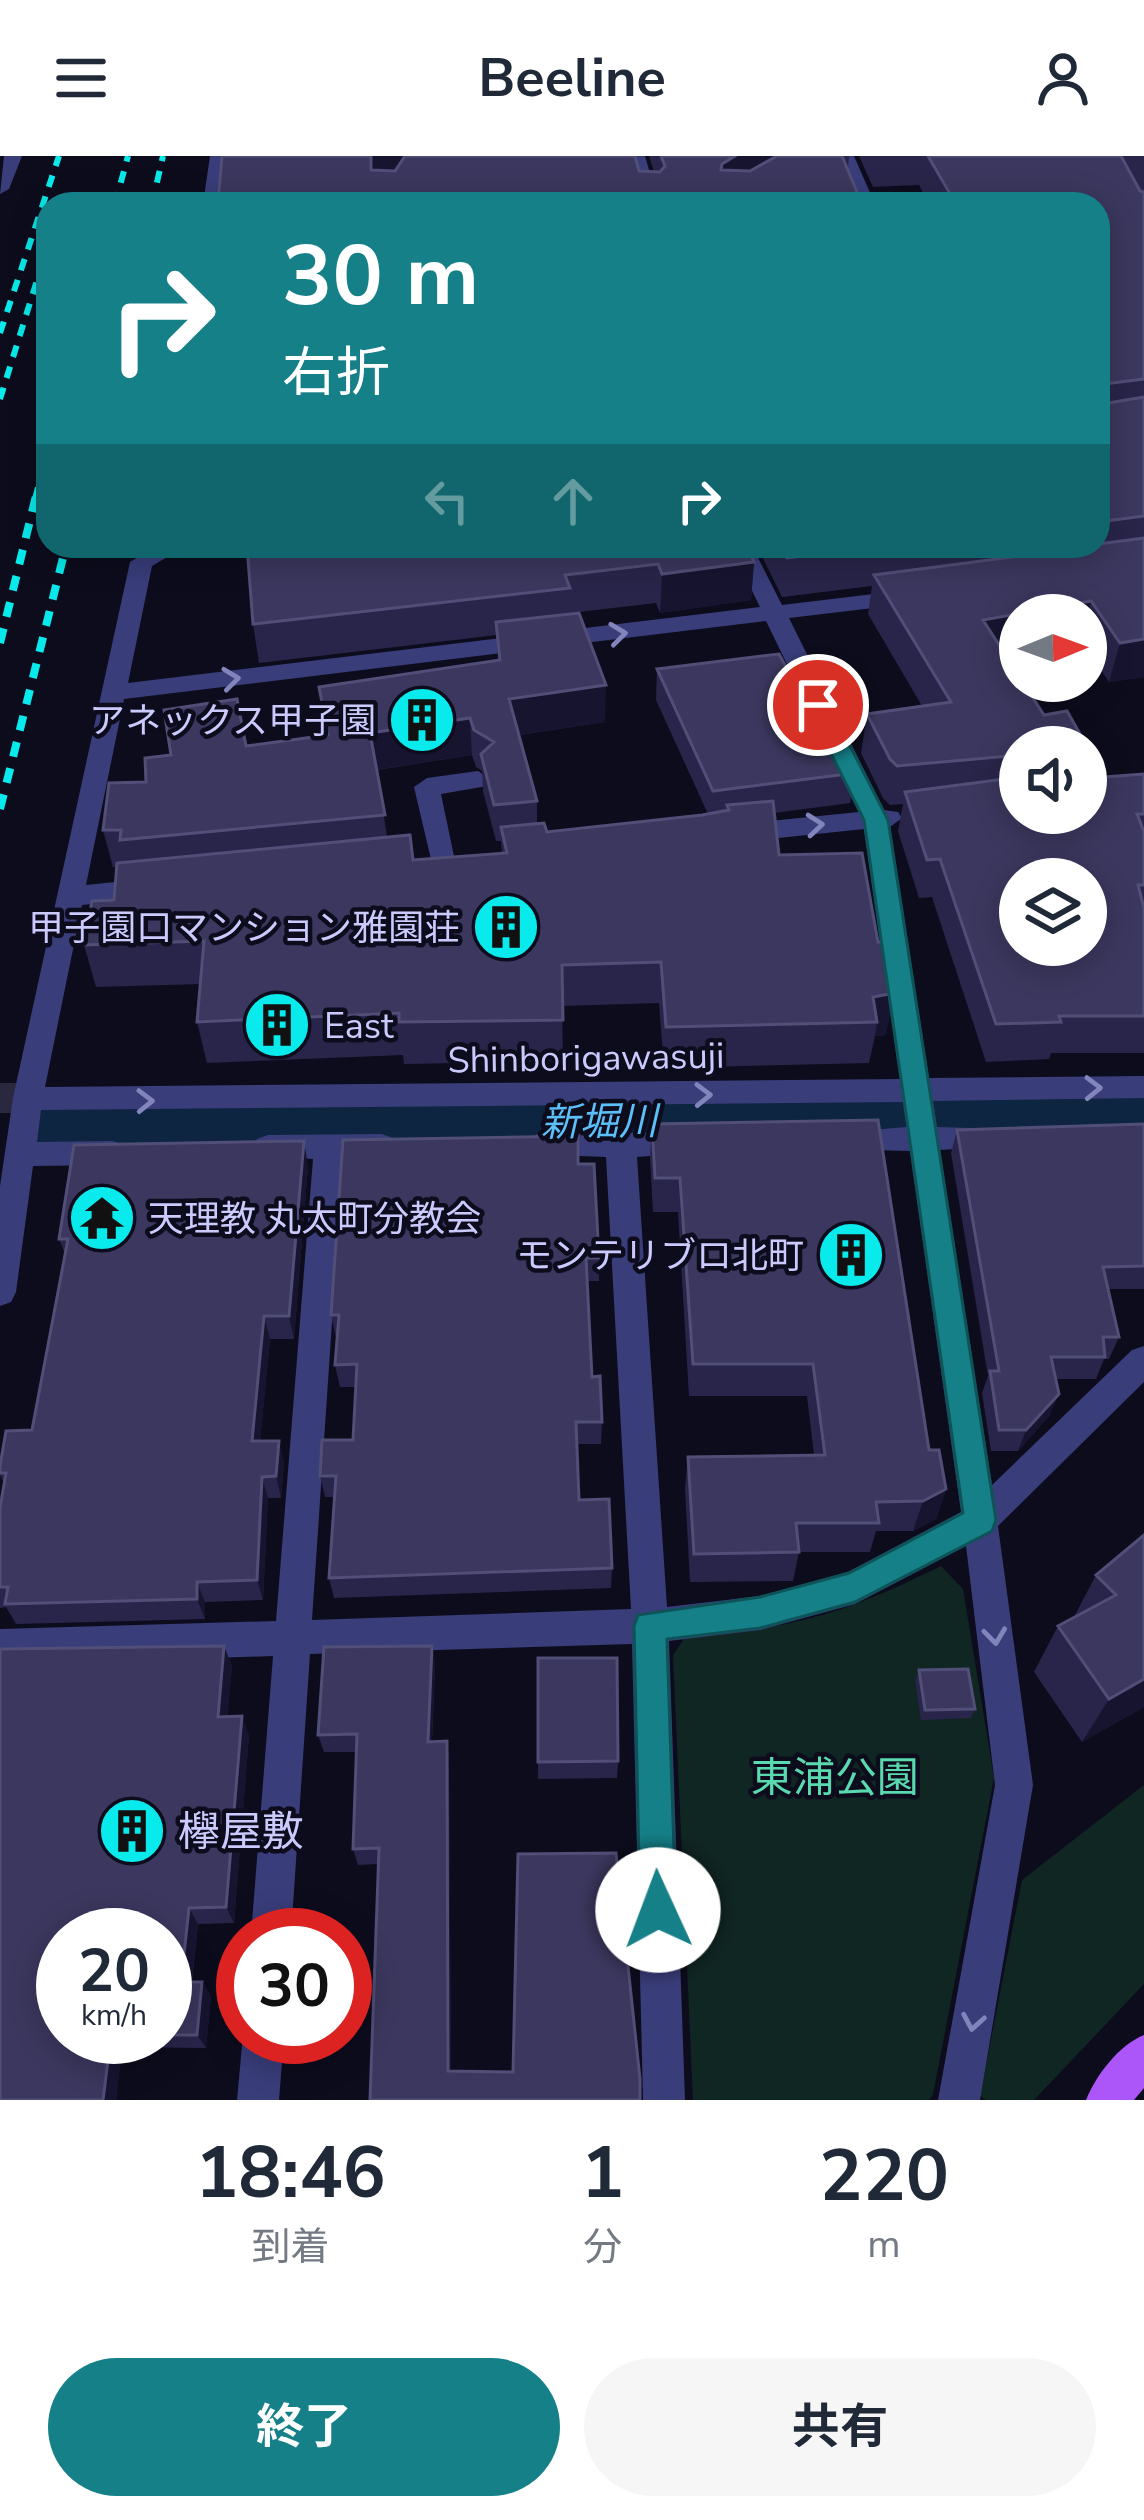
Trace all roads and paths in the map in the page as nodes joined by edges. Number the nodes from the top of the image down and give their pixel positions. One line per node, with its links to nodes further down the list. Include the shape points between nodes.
1 (14, 156): 5 (street)
2 (219, 156): 6 (street)
3 (636, 156): 7 (street)
4 (845, 156): 8 (street)
5 (0, 189)
6 (214, 192)
7 (646, 192)
8 (861, 192)
9 (148, 558): 13 (street)
10 (746, 558): 12 (street)
11 (935, 593): 12 (street)
12 (773, 616): 13 (street, one-way to 12); 16 (street)
13 (115, 692): 20 (street)
14 (478, 780): 18 (street, via 428,787)
15 (917, 816): 16 (street)
16 (876, 820): 17 (street, one-way to 16); 23 (street)
17 (716, 835)
18 (442, 861)
19 (187, 885): 20 (street)
20 (71, 896): 22 (street)
21 (1144, 1087): 23 (street, Shinborigawasuji, one-way to 21)
22 (28, 1097): 23 (street, Shinborigawasuji, one-way to 23); 33 (street)
23 (919, 1116): 24 (street); 25 (street); 36 (street)
24 (1033, 1136)
25 (806, 1142)
26 (713, 1144): 29 (street)
27 (329, 1145): 28 (street); 31 (street); 38 (street)
28 (416, 1146)
29 (620, 1146): 30 (street); 37 (street)
30 (506, 1147)
31 (240, 1148)
32 (150, 1151): 33 (street)
33 (19, 1154): 34 (street)
34 (0, 1292)
35 (1144, 1360): 36 (street)
36 (980, 1520): 37 (street, via 855,1587 760,1613); 45 (street, one-way to 45, via 1014,1785)
37 (650, 1626): 38 (street); 44 (street)
38 (294, 1636): 39 (street); 40 (street)
39 (0, 1647)
40 (273, 1908)
41 (1144, 2056): 46 (main road)
42 (260, 2064): 43 (street)
43 (258, 2100)
44 (664, 2100)
45 (959, 2100)
46 (1107, 2100)

